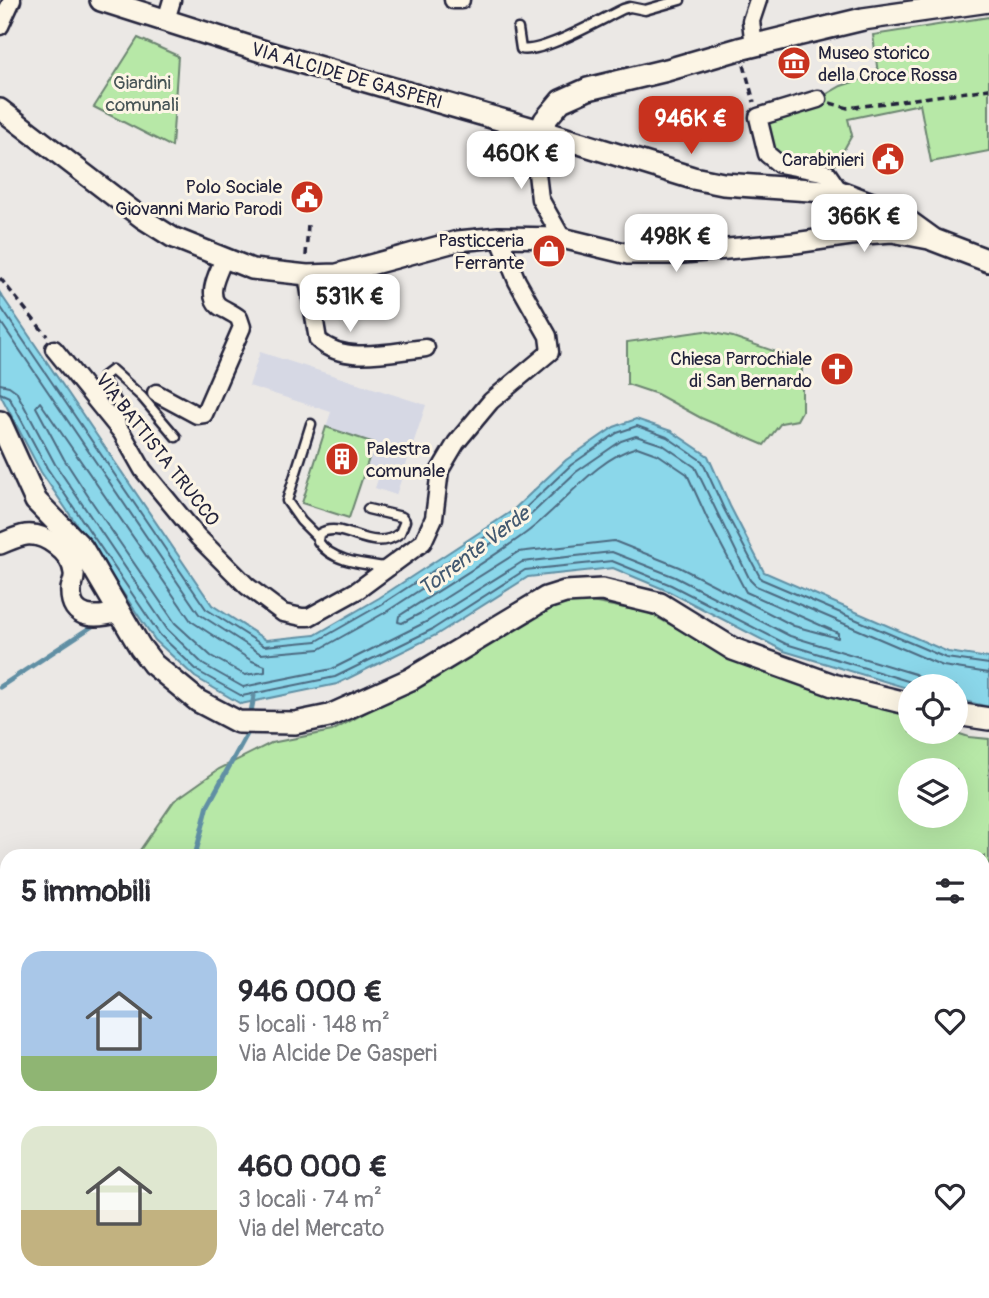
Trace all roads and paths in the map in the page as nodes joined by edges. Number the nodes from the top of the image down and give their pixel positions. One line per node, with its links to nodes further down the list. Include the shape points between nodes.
1 (12, 0): 9 (street)
2 (101, 0): 8 (main road, VIA ALCIDE DE GASPERI)
3 (453, 0): 4 (street)
4 (461, 0)
5 (680, 0): 10 (lane, via 645,10 623,9 529,51 522,49)
6 (758, 0): 11 (street)
7 (989, 1): 11 (main road, via 863,19)
8 (169, 10): 16 (main road, VIA ALCIDE DE GASPERI, via 265,52)
9 (0, 26)
10 (518, 29)
11 (747, 47): 15 (path); 16 (main road, via 588,89 561,102)
12 (989, 89): 13 (path, via 848,108)
13 (818, 99): 15 (street)
14 (0, 109): 23 (street, via 142,218 172,237)
15 (758, 117): 17 (street, via 767,154 779,164 827,173)
16 (540, 131): 17 (main road, VIA ALCIDE DE GASPERI, via 693,178); 21 (street, via 540,199)
17 (831, 191): 20 (street, via 837,219); 22 (main road, VIA ALCIDE DE GASPERI, via 898,214)
18 (308, 223): 25 (path)
19 (499, 237): 21 (street); 25 (street, via 458,241 338,274); 37 (street, VIA BATTISTA TRUCCO, via 548,336 550,352 491,401 456,443 439,470 428,535)
20 (827, 237): 21 (street, via 672,254 628,254); 22 (street, via 892,232)
21 (562, 238)
22 (934, 240): 24 (main road, VIA ALCIDE DE GASPERI)
23 (224, 258): 25 (street, via 253,269); 29 (street, via 212,292 220,306 239,317 242,327 204,414 197,415)
24 (989, 261)
25 (307, 275): 27 (street, via 318,340 328,348 364,354)
26 (0, 278): 28 (path)
27 (426, 348)
28 (54, 349): 32 (street, VIA BATTISTA TRUCCO)
29 (156, 393)
30 (0, 422): 38 (main road, via 36,501 82,548)
31 (312, 424): 35 (lane, via 288,501)
32 (122, 433): 33 (lane, via 118,404 103,380 112,370); 37 (street, VIA BATTISTA TRUCCO, via 143,470 198,537 247,586 283,613 309,617)
33 (176, 437)
34 (368, 509): 35 (lane, via 402,517 405,522 400,533 381,542 333,531 323,531)
35 (317, 537): 37 (lane, via 328,552)
36 (0, 544): 38 (street, via 25,535 52,542 71,563 72,598 79,612 93,617)
37 (389, 568)
38 (119, 612): 39 (main road, via 153,664 198,701 238,722 295,723 329,716 411,679 545,598 582,590 602,590 660,604 733,649 833,685)
39 (898, 701)
40 (968, 716): 41 (main road)
41 (989, 719)

